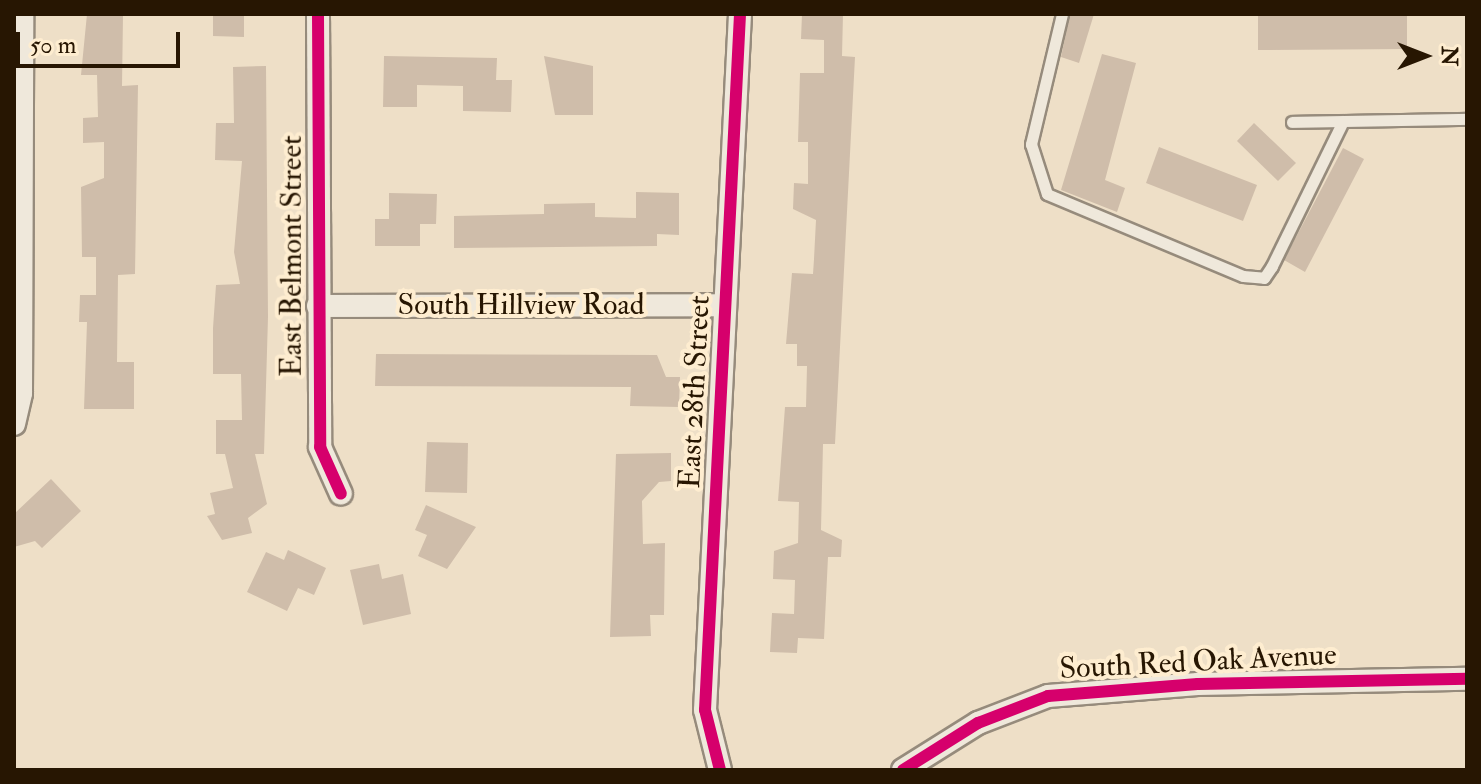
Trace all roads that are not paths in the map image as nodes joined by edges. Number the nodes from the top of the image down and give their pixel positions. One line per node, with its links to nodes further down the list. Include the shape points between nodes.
1 (22, 14): 8 (street)
2 (318, 14): 10 (street, East Belmont Street)
3 (740, 14): 9 (street, East 28th Street)
4 (1062, 14): 6 (lane, via 1031,144 1047,194 1243,276 1264,278 1272,266)
5 (1467, 119): 6 (lane)
6 (1343, 121): 7 (lane)
7 (1292, 122)
8 (18, 198): 11 (street, via 21,393)
9 (725, 305): 10 (street, South Hillview Road); 14 (street, East 28th Street, via 705,710)
10 (318, 306): 12 (street, East Belmont Street, via 320,447)
11 (14, 424)
12 (341, 494)
13 (1467, 679): 15 (street, South Red Oak Avenue, via 1198,684 1048,696 978,723)
14 (720, 770)
15 (903, 770)

